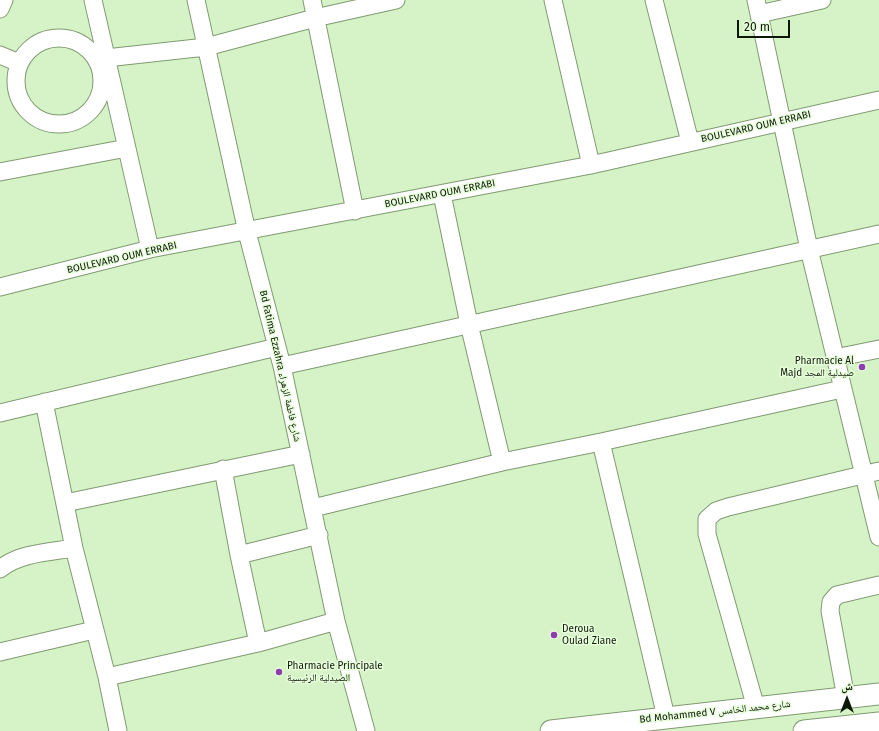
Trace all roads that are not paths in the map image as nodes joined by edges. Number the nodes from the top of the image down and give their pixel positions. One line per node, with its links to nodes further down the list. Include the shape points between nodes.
1 (4, 0): 10 (street)
2 (93, 0): 14 (street)
3 (196, 0): 12 (street, Bd Fatima Ezzahra شارع فاطمة الزهراء)
4 (312, 0): 11 (street)
5 (396, 0): 11 (street)
6 (553, 0): 20 (street)
7 (654, 0): 18 (street)
8 (822, 0): 9 (street)
9 (758, 7): 17 (street)
10 (0, 8)
11 (316, 18): 12 (street); 23 (street)
12 (206, 47): 14 (street); 24 (street, Bd Fatima Ezzahra شارع فاطمة الزهراء)
13 (0, 55): 15 (street)
14 (103, 61): 15 (street, via 84,44 60,37 36,44); 15 (street, via 104,85 96,106 80,120 59,125 38,120 22,105 15,84); 19 (street)
15 (19, 63)
16 (879, 100): 17 (street, BOULEVARD OUM ERRABI)
17 (782, 120): 18 (street, BOULEVARD OUM ERRABI); 27 (street)
18 (690, 142): 20 (street, BOULEVARD OUM ERRABI)
19 (127, 148): 21 (street); 26 (street)
20 (591, 165): 22 (street, BOULEVARD OUM ERRABI)
21 (0, 172)
22 (442, 194): 23 (street, BOULEVARD OUM ERRABI); 29 (street)
23 (355, 211): 24 (street, BOULEVARD OUM ERRABI)
24 (247, 232): 26 (street, BOULEVARD OUM ERRABI); 30 (street, Bd Fatima Ezzahra شارع فاطمة الزهراء)
25 (879, 234): 27 (street)
26 (150, 249): 28 (street, BOULEVARD OUM ERRABI)
27 (810, 249): 29 (street); 32 (street)
28 (0, 287)
29 (469, 324): 33 (street); 39 (street)
30 (277, 347): 33 (street, Bd Fatima Ezzahra شارع فاطمة الزهراء); 35 (street)
31 (879, 349): 32 (street)
32 (835, 358): 34 (street)
33 (282, 366): 38 (street, Bd Fatima Ezzahra شارع فاطمة الزهراء)
34 (842, 389): 37 (street); 41 (street)
35 (44, 402): 36 (street); 42 (street)
36 (0, 413)
37 (601, 442): 39 (street); 58 (street)
38 (301, 454): 40 (street); 43 (street, Bd Fatima Ezzahra شارع فاطمة الزهراء)
39 (502, 462): 43 (street)
40 (223, 469): 42 (street); 47 (street)
41 (872, 473): 45 (street); 57 (street, via 728,507 716,511 707,519 707,534)
42 (65, 503): 46 (street)
43 (313, 508): 44 (street, Bd Fatima Ezzahra شارع فاطمة الزهراء)
44 (319, 535): 47 (street); 50 (street, Bd Fatima Ezzahra شارع فاطمة الزهراء)
45 (879, 537)
46 (74, 548): 48 (street, via 19,558); 51 (street)
47 (239, 554): 52 (street)
48 (0, 569)
49 (879, 585): 56 (street, via 837,595 831,602 830,611)
50 (336, 621): 52 (street); 61 (street, Bd Fatima Ezzahra شارع فاطمة الزهراء)
51 (94, 630): 53 (street); 54 (street)
52 (258, 643): 54 (street)
53 (0, 652)
54 (107, 677): 60 (street)
55 (879, 694): 56 (street, Bd Mohammed V شارع محمد الخامس)
56 (846, 698): 57 (street, Bd Mohammed V شارع محمد الخامس)
57 (756, 708): 58 (street, Bd Mohammed V شارع محمد الخامس)
58 (666, 717): 62 (street, Bd Mohammed V شارع محمد الخامس)
59 (879, 723): 63 (street)
60 (118, 731)
61 (366, 731)
62 (551, 731)
63 (804, 731)

